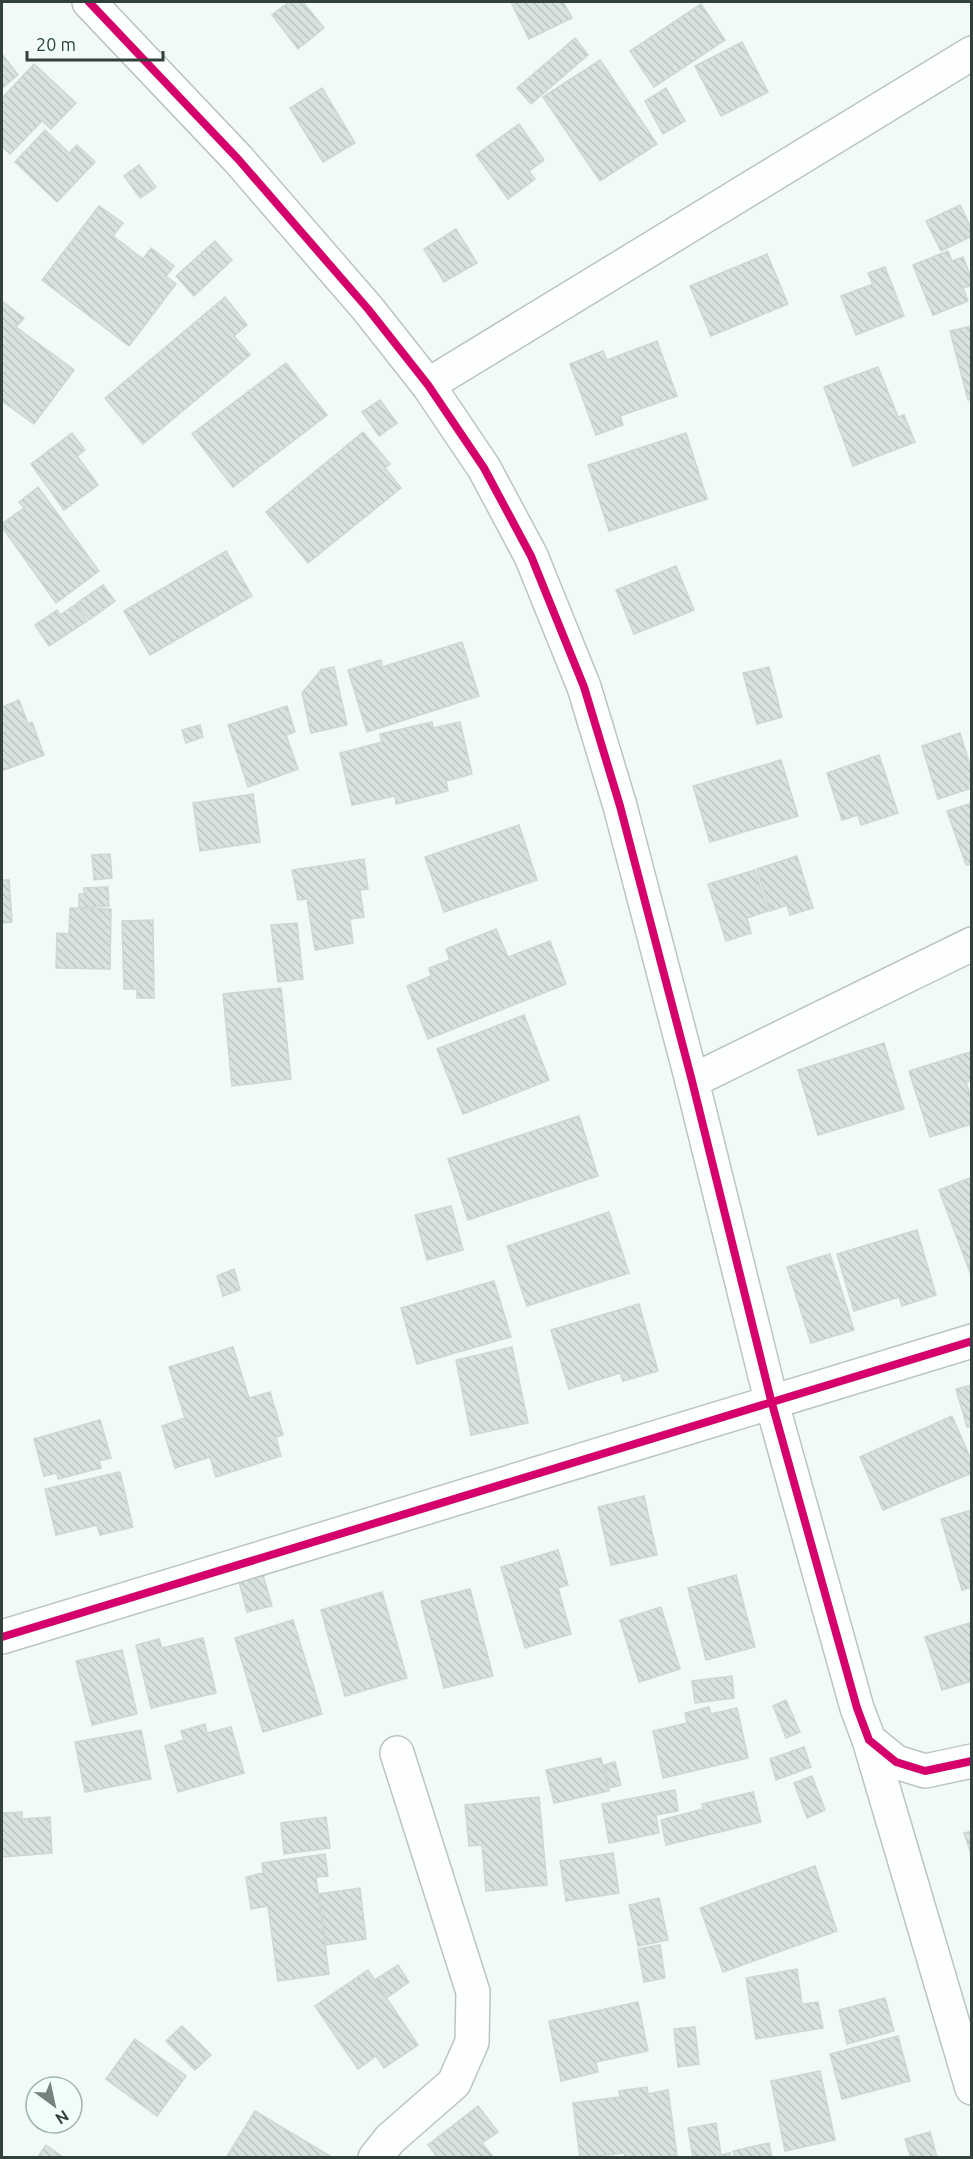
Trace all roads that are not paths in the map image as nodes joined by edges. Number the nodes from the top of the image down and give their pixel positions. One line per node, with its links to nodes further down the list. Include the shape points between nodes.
1 (89, 2): 3 (street, via 238,159)
2 (972, 53): 3 (street)
3 (428, 385): 5 (street, via 484,468 531,556 584,687 620,806)
4 (972, 944): 5 (street)
5 (692, 1081): 7 (street)
6 (972, 1341): 7 (street)
7 (771, 1400): 8 (street); 9 (street)
8 (2, 1637)
9 (869, 1740): 11 (street, via 896,1762 925,1771); 12 (street)
10 (397, 1753): 13 (street, via 472,1992 472,2042 454,2083)
11 (972, 1761)
12 (972, 2088)
13 (375, 2157)

